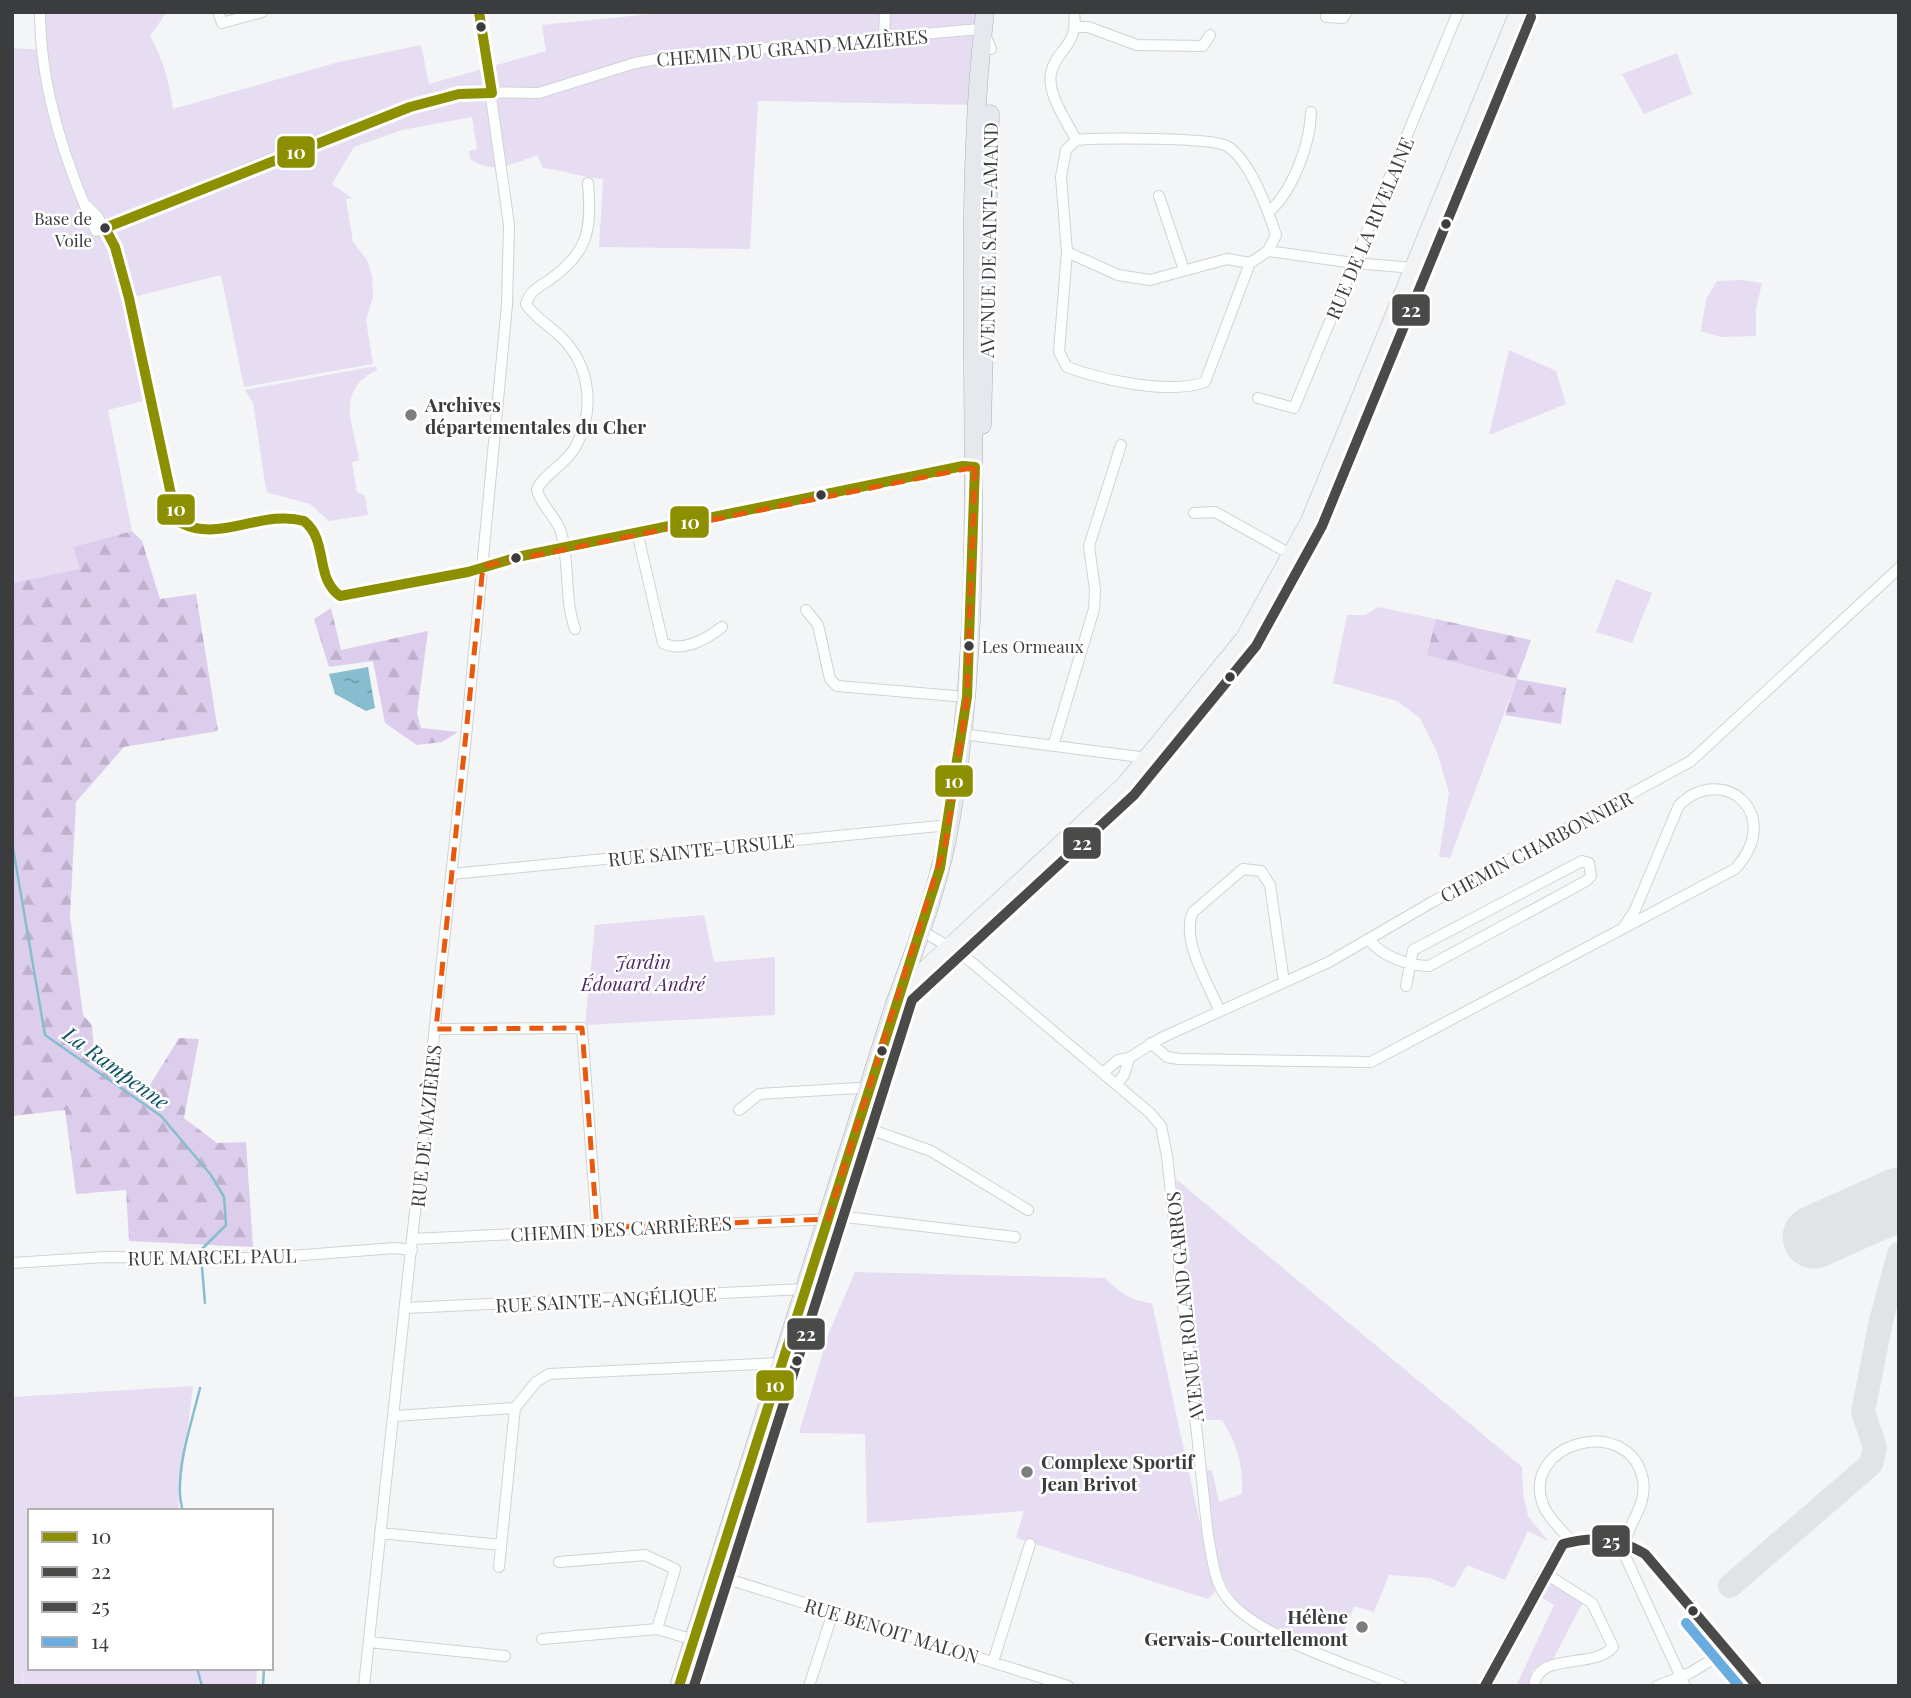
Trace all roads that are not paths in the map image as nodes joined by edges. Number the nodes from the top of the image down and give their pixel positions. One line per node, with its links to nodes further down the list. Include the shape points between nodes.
1 (40, 12): 24 (street, via 50,91 69,165 96,232)
2 (262, 12): 10 (street, via 222,23)
3 (479, 12): 17 (street, RUE DE MAZIÈRES)
4 (884, 12): 15 (street)
5 (991, 12): 16 (main road, AVENUE DE SAINT-AMAND)
6 (1074, 12): 13 (street)
7 (1347, 12): 11 (street, via 1343,18)
8 (1458, 12): 28 (street, RUE DE LA RIVELAINE)
9 (1518, 12): 29 (main road)
10 (219, 14)
11 (1326, 17)
12 (984, 21): 15 (street, CHEMIN DU GRAND MAZIÈRES); 16 (street); 20 (main road, AVENUE DE SAINT-AMAND)
13 (1076, 27): 14 (street, via 1137,45 1203,46); 19 (street, via 1051,71 1051,88)
14 (1210, 35)
15 (884, 38): 17 (street, CHEMIN DU GRAND MAZIÈRES, via 673,55 539,93)
16 (991, 49): 20 (main road, AVENUE DE SAINT-AMAND)
17 (492, 93): 24 (street, CHEMIN DU GRAND MAZIÈRES, via 457,93 419,104 295,149); 31 (street, RUE DE MAZIÈRES, via 509,225)
18 (1311, 112): 23 (street, via 1310,134 1281,200)
19 (1076, 140): 23 (street, via 1206,141 1226,146 1240,158); 26 (street, via 1066,150 1061,177)
20 (982, 177): 35 (main road, AVENUE DE SAINT-AMAND, via 983,420)
21 (588, 183): 32 (street, via 590,220 583,247 559,274 529,294)
22 (1159, 196): 30 (street)
23 (1269, 212): 25 (street, via 1276,235)
24 (106, 228): 40 (street, via 129,298 181,523 198,531 286,518 306,522 315,531 326,581 340,596)
25 (1268, 251): 27 (street); 28 (street)
26 (1067, 252): 27 (street, via 1059,352 1067,367 1186,389 1205,382); 30 (street, via 1118,275 1150,280)
27 (1250, 263): 30 (street, via 1227,258)
28 (1354, 263): 29 (street); 33 (street, RUE DE LA RIVELAINE, via 1294,408)
29 (1414, 268): 39 (main road)
30 (1184, 270)
31 (508, 300): 32 (street); 40 (street, RUE DE MAZIÈRES)
32 (527, 301): 38 (street, via 532,313 571,348 587,387 586,418 575,448 537,490 557,522)
33 (1258, 398)
34 (1121, 445): 47 (street, via 1089,546 1094,609)
35 (975, 467): 37 (street); 45 (main road, AVENUE DE SAINT-AMAND)
36 (1194, 513): 39 (street, via 1215,512)
37 (637, 532): 38 (street); 43 (street, via 663,643 670,647 706,640)
38 (564, 548): 40 (street); 44 (street)
39 (1292, 555): 48 (main road, via 1244,638)
40 (483, 566): 50 (street, RUE DE MAZIÈRES)
41 (1899, 568): 53 (street, CHEMIN CHARBONNIER, via 1691,761)
42 (806, 610): 45 (street, via 818,625 830,679 837,686)
43 (722, 627)
44 (575, 629)
45 (967, 697): 46 (main road, AVENUE DE SAINT-AMAND)
46 (962, 734): 47 (street); 49 (main road, AVENUE DE SAINT-AMAND)
47 (1053, 746): 48 (street)
48 (1148, 758): 54 (main road)
49 (949, 825): 50 (street, RUE SAINTE-URSULE); 52 (main road, AVENUE DE SAINT-AMAND)
50 (452, 874): 60 (street, RUE DE MAZIÈRES)
51 (1623, 928): 51 (street, via 1735,869 1749,855 1754,839 1752,812 1743,801 1732,793 1703,789 1678,805 1635,910); 61 (street, via 1371,1062 1180,1059 1167,1057)
52 (922, 931): 54 (street, AVENUE ROLAND GARROS); 58 (main road, AVENUE DE SAINT-AMAND)
53 (1368, 939): 55 (street, via 1376,950); 56 (street, CHEMIN CHARBONNIER)
54 (951, 946): 58 (main road); 63 (street, AVENUE ROLAND GARROS)
55 (1410, 962): 55 (street, via 1429,966 1586,881 1591,876 1589,863 1582,861 1413,950); 57 (street)
56 (1284, 982): 59 (street, CHEMIN CHARBONNIER); 59 (street, via 1270,885 1261,871 1243,869 1190,919 1191,940)
57 (1406, 986)
58 (900, 992): 65 (main road, AVENUE DE SAINT-AMAND)
59 (1219, 1010): 61 (street, CHEMIN CHARBONNIER)
60 (436, 1029): 70 (street, via 582,1028); 72 (street, RUE DE MAZIÈRES)
61 (1151, 1043): 62 (street, CHEMIN CHARBONNIER)
62 (1129, 1058): 63 (street, CHEMIN CHARBONNIER, via 1118,1060); 64 (street, CHEMIN CHARBONNIER, via 1125,1075)
63 (1103, 1073): 64 (street, AVENUE ROLAND GARROS)
64 (1116, 1084): 102 (street, AVENUE ROLAND GARROS, via 1156,1119 1164,1135 1208,1536 1226,1597 1265,1629)
65 (867, 1091): 66 (street, via 759,1094); 67 (main road, AVENUE DE SAINT-AMAND)
66 (739, 1110)
67 (858, 1125): 68 (street, via 931,1151); 69 (main road, AVENUE DE SAINT-AMAND)
68 (1028, 1210)
69 (829, 1217): 70 (street, CHEMIN DES CARRIÈRES); 71 (street, CHEMIN DES CARRIÈRES); 74 (main road, AVENUE DE SAINT-AMAND)
70 (597, 1228): 72 (street, CHEMIN DES CARRIÈRES)
71 (1015, 1237)
72 (413, 1245): 73 (street, RUE MARCEL PAUL, via 264,1258 105,1257); 75 (street, RUE DE MAZIÈRES)
73 (12, 1263)
74 (805, 1289): 75 (street, RUE SAINTE-ANGÉLIQUE); 76 (main road, AVENUE DE SAINT-AMAND)
75 (406, 1308): 78 (street, RUE DE MAZIÈRES)
76 (780, 1363): 77 (street, via 550,1374 536,1382); 87 (main road, AVENUE DE SAINT-AMAND)
77 (515, 1408): 78 (street); 83 (street)
78 (395, 1416): 79 (street, RUE DE MAZIÈRES)
79 (380, 1533): 83 (street); 92 (street, RUE DE MAZIÈRES)
80 (1571, 1541): 81 (street); 81 (street, via 1544,1507 1540,1486 1546,1467 1559,1451 1577,1442 1597,1440 1632,1458 1642,1476 1644,1497); 86 (street, via 1563,1544)
81 (1624, 1542): 93 (street, via 1645,1554); 96 (street, via 1625,1556)
82 (1030, 1544): 95 (street)
83 (501, 1545): 85 (street)
84 (559, 1562): 89 (street, via 645,1555 675,1569)
85 (499, 1567)
86 (1546, 1574): 103 (street); 104 (street, via 1592,1603 1613,1647 1581,1662 1542,1667)
87 (715, 1575): 88 (street, RUE BENOIT MALON); 91 (main road, AVENUE DE SAINT-AMAND)
88 (832, 1612): 95 (street, RUE BENOIT MALON); 100 (street)
89 (657, 1629): 90 (street); 91 (street)
90 (542, 1639)
91 (694, 1640): 99 (main road, AVENUE DE SAINT-AMAND)
92 (369, 1642): 94 (street); 98 (street, RUE DE MAZIÈRES)
93 (1728, 1650): 96 (street); 105 (street)
94 (505, 1656)
95 (993, 1662): 101 (street, RUE BENOIT MALON)
96 (1683, 1681): 97 (street)
97 (1665, 1683)
98 (364, 1686)
99 (679, 1686)
100 (809, 1686)
101 (1068, 1686)
102 (1401, 1686)
103 (1485, 1686)
104 (1534, 1686)
105 (1757, 1686)

